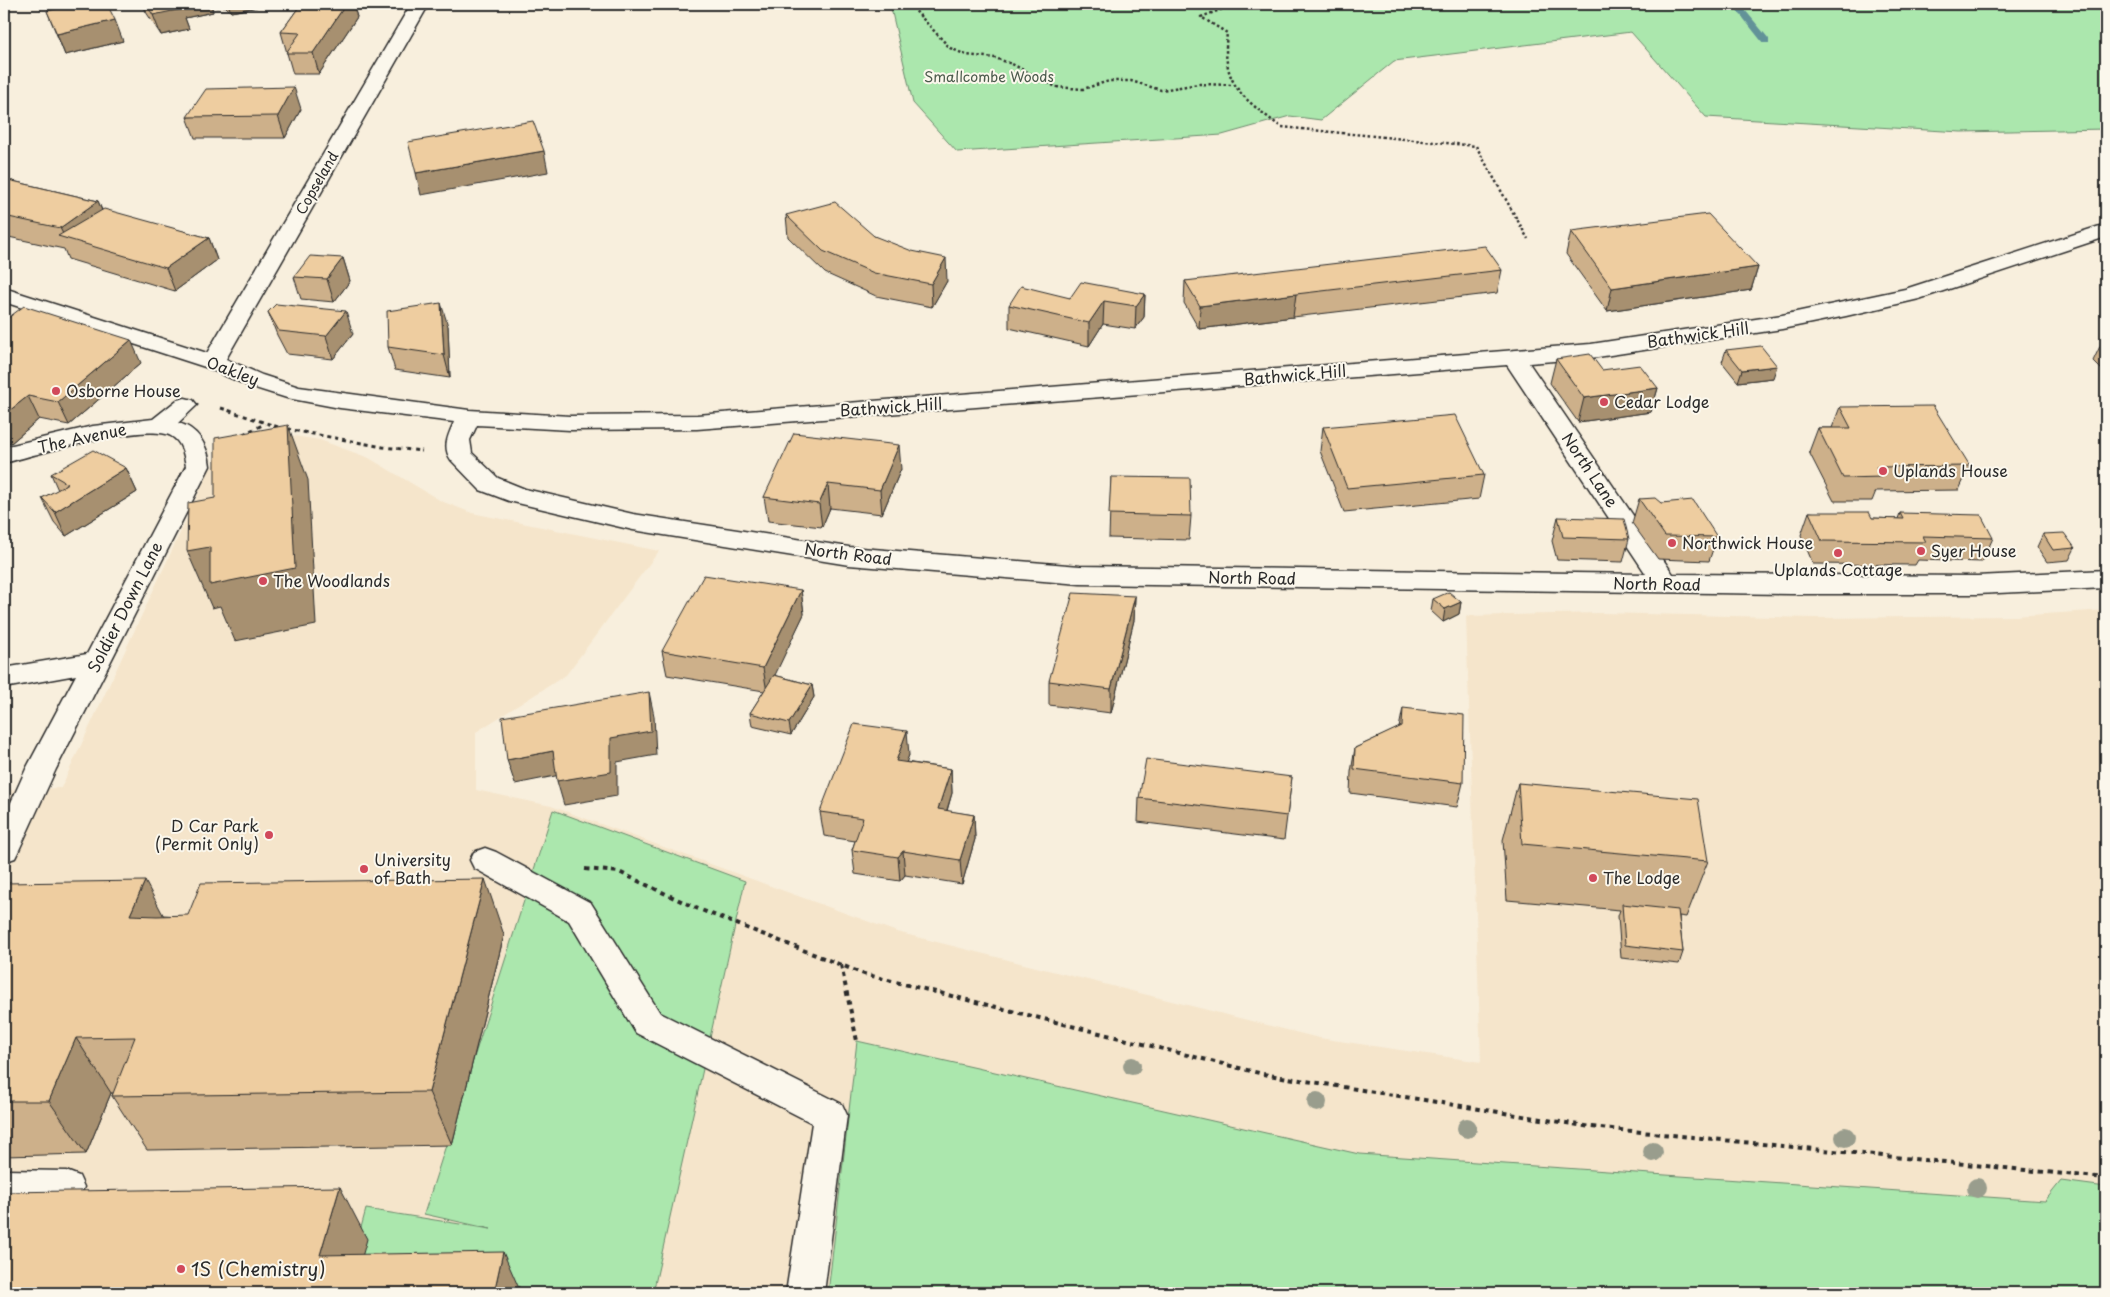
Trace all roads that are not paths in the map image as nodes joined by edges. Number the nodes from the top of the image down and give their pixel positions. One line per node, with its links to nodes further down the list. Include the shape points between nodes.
1 (420, 4): 5 (street, Copseland)
2 (2106, 230): 4 (street, Bathwick Hill, via 1911,294 1846,309 1591,351)
3 (4, 295): 5 (street, Oakley)
4 (1514, 357): 7 (street, Bathwick Hill, via 697,422 570,424); 12 (street, North Lane)
5 (213, 362): 7 (street, Oakley, via 295,393)
6 (185, 405): 8 (street)
7 (469, 416): 12 (street, North Road, via 458,440 460,455 489,484 518,495 633,522 849,556 1080,575)
8 (160, 425): 9 (street, The Avenue, via 179,430); 10 (street, The Avenue, via 124,428)
9 (194, 449): 13 (street, Soldier Down Lane, via 198,466)
10 (4, 455)
11 (2106, 579): 12 (street, North Road, via 1977,585)
12 (1666, 584)
13 (97, 662): 14 (street); 15 (street, Soldier Down Lane, via 41,769)
14 (4, 678)
15 (4, 850)
16 (485, 860): 19 (street, via 580,912 648,1023 830,1115)
17 (4, 1186): 18 (street)
18 (66, 1187)
19 (806, 1293)

